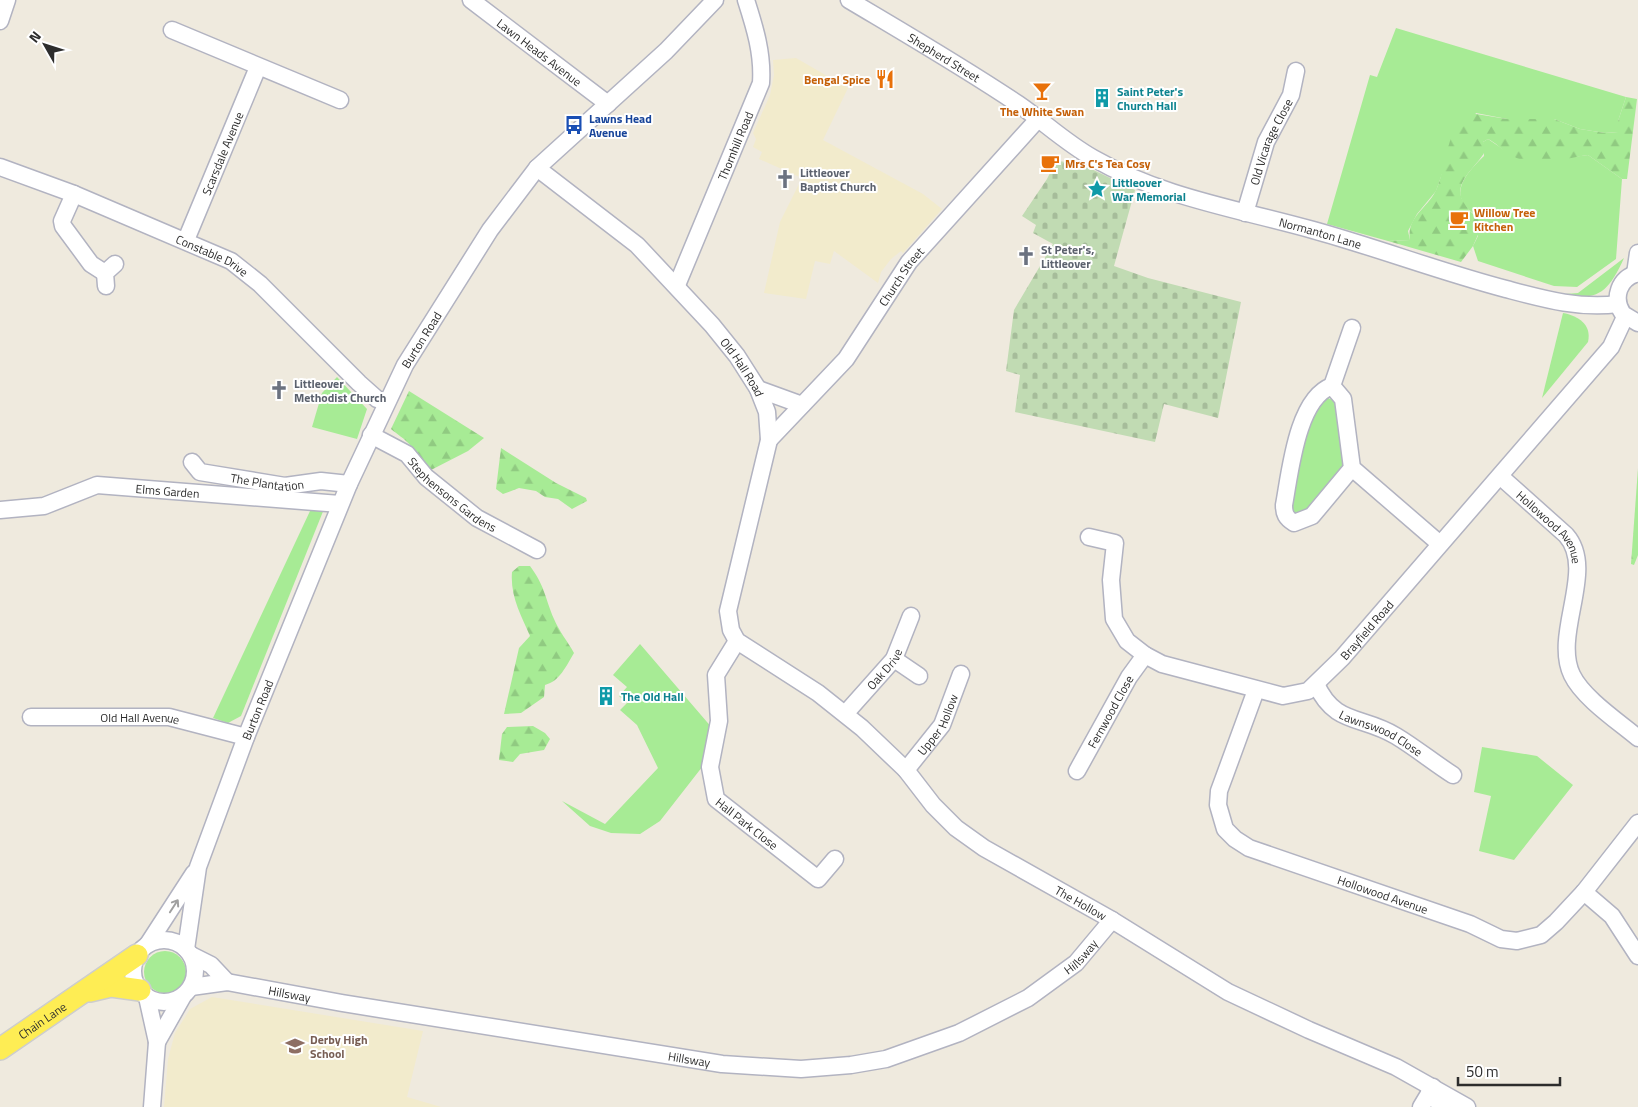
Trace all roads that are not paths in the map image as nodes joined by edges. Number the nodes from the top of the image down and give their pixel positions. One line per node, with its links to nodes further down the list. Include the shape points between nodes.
1 (7, 0): 6 (street)
2 (471, 0): 11 (street, Lawn Heads Avenue)
3 (715, 0): 11 (street, Burton Road)
4 (746, 0): 21 (street, Thornhill Road, via 762,62 761,83)
5 (849, 0): 12 (street, Shepherd Street)
6 (0, 21)
7 (172, 30): 8 (street)
8 (258, 67): 10 (street); 17 (street, Scarsdale Avenue)
9 (1296, 71): 16 (street, Old Vicarage Close, via 1291,95 1266,142)
10 (340, 100)
11 (608, 104): 14 (street, Burton Road)
12 (1039, 118): 16 (street, Normanton Lane, via 1084,153 1114,168 1178,194); 27 (street, Church Street, via 909,262 846,359)
13 (0, 167): 15 (street, Constable Drive)
14 (537, 168): 21 (street, Old Hall Road, via 637,245); 26 (street, Burton Road, via 449,292)
15 (74, 194): 17 (street, Constable Drive); 20 (street, via 62,221 63,226 92,264)
16 (1245, 213): 22 (street, Normanton Lane, via 1313,230 1529,295)
17 (186, 240): 26 (street, Constable Drive, via 231,261 247,273 359,383)
18 (1638, 253): 19 (street)
19 (1637, 273): 22 (street, Brayfield Road, via 1628,277 1619,288)
20 (109, 274)
21 (677, 286): 25 (street, Old Hall Road, via 737,356)
22 (1627, 314): 32 (street, Brayfield Road, via 1610,347)
23 (1352, 328): 24 (street)
24 (1332, 386): 31 (street, via 1343,399); 31 (street, via 1312,402 1295,444 1284,505 1288,520 1294,523 1312,516)
25 (758, 389): 27 (street); 29 (street, Old Hall Road, via 768,412)
26 (386, 402): 28 (street, Burton Road)
27 (802, 405): 29 (street, Church Street)
28 (371, 435): 33 (street, Burton Road); 38 (street, Stephensons Gardens, via 407,454 426,477 477,518)
29 (770, 440): 40 (street, Old Hall Road, via 728,611 731,630)
30 (192, 462): 33 (street, The Plantation, via 200,472 265,484 285,486 321,481)
31 (1352, 468): 37 (street)
32 (1501, 477): 37 (street, Brayfield Road); 50 (street, Hollowood Avenue, via 1575,546 1578,562 1566,653 1570,672 1585,693)
33 (348, 484): 34 (street, Burton Road)
34 (340, 504): 35 (street, Elms Garden, via 98,485 44,506); 49 (street, Burton Road)
35 (0, 510)
36 (1090, 537): 41 (street, Brayfield Road, via 1116,543 1111,580 1114,619 1127,641)
37 (1440, 544): 45 (street, Brayfield Road)
38 (537, 550)
39 (911, 616): 42 (street, Oak Drive)
40 (737, 641): 47 (street, The Hollow); 55 (street, Hall Park Close, via 716,675 720,721 710,767 716,799 818,879)
41 (1144, 655): 46 (street, Brayfield Road, via 1162,664); 52 (street, Fernwood Close)
42 (894, 659): 44 (street); 47 (street, Oak Drive)
43 (960, 674): 51 (street, Upper Hollow, via 942,725)
44 (919, 676)
45 (1316, 684): 46 (street, Brayfield Road, via 1308,691 1294,695); 53 (street, Lawnswood Close, via 1330,708 1396,736)
46 (1256, 690): 57 (street, Hollowood Avenue, via 1219,792 1218,804 1226,829 1249,848 1470,924 1501,940 1532,938 1548,931)
47 (845, 714): 51 (street, The Hollow)
48 (31, 717): 49 (street, Old Hall Avenue, via 170,717)
49 (246, 737): 56 (street, Burton Road)
50 (1638, 738)
51 (906, 770): 58 (street, The Hollow, via 956,828 984,848)
52 (1077, 771)
53 (1453, 775)
54 (1638, 822): 57 (street, Hollowood Avenue)
55 (835, 858)
56 (198, 867): 59 (street, Burton Road, one-way to 56); 60 (street, Burton Road)
57 (1584, 892): 61 (street, via 1612,916)
58 (1112, 920): 62 (street, Hillsway, via 1076,963 1028,998 959,1033 886,1059 801,1069 722,1064); 68 (street, The Hollow, via 1228,992 1396,1067)
59 (143, 949): 60 (street, via 159,940 170,940); 64 (main road, Chain Lane); 65 (street, via 133,973)
60 (189, 952): 62 (street, via 211,965); 63 (street, via 195,963 195,975)
61 (1638, 956)
62 (227, 982): 63 (street, Hillsway)
63 (187, 991): 65 (street, via 166,1001); 66 (street)
64 (85, 992): 65 (main road, Chain Lane, via 111,986); 67 (main road, Chain Lane)
65 (144, 994): 66 (street)
66 (157, 1042): 69 (street)
67 (0, 1049)
68 (1428, 1095): 70 (street); 71 (street, The Hollow)
69 (152, 1107)
70 (1443, 1107)
71 (1467, 1107)

